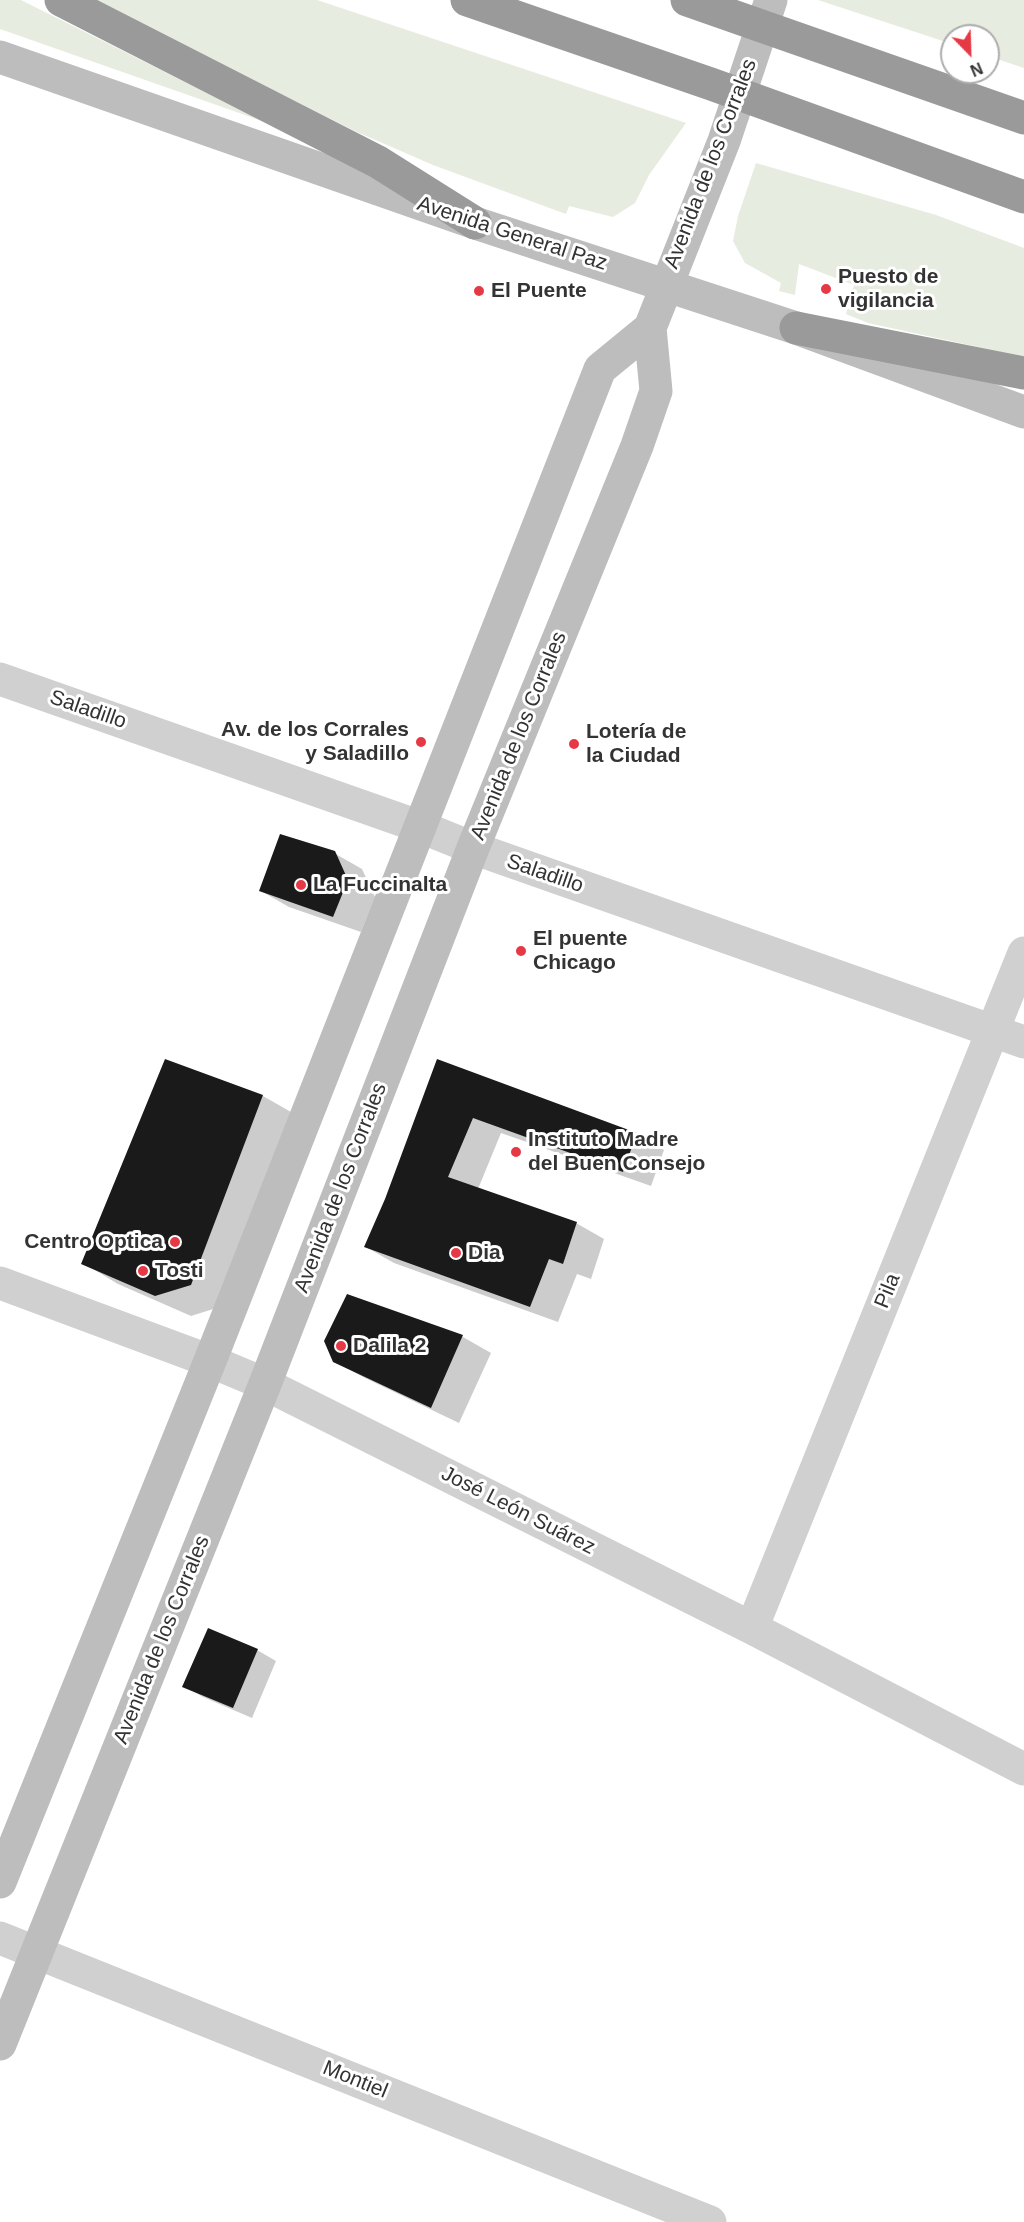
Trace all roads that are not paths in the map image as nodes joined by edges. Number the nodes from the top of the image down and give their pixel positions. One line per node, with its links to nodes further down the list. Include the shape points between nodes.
1 (61, 0): 8 (highway, via 378,162)
2 (467, 0): 7 (highway)
3 (687, 0): 6 (highway)
4 (771, 0): 9 (main road, Avenida de los Corrales, via 724,141)
5 (0, 57): 8 (main road, Avenida General Paz)
6 (1024, 118)
7 (1024, 197)
8 (475, 223): 9 (main road, Avenida General Paz)
9 (666, 285): 10 (main road, Avenida de los Corrales); 11 (main road, Avenida General Paz)
10 (650, 328): 15 (main road, via 600,369); 16 (main road, Avenida de los Corrales, via 656,391)
11 (796, 328): 12 (highway); 13 (main road, Avenida General Paz)
12 (1024, 373)
13 (1024, 412)
14 (0, 679): 15 (street, Saladillo)
15 (420, 827): 16 (street, Saladillo); 21 (main road)
16 (473, 848): 18 (street, Saladillo); 22 (main road, Avenida de los Corrales)
17 (1024, 953): 18 (street, Pila)
18 (993, 1031): 19 (street, Saladillo); 23 (street, Pila)
19 (1024, 1042)
20 (0, 1283): 21 (street, José León Suárez)
21 (210, 1361): 22 (street, José León Suárez); 25 (main road)
22 (265, 1384): 23 (street, José León Suárez); 27 (main road, Avenida de los Corrales)
23 (752, 1628): 24 (street, José León Suárez)
24 (1024, 1769)
25 (0, 1882)
26 (0, 1938): 27 (street, Montiel)
27 (36, 1953): 28 (main road, Avenida de los Corrales); 29 (street, Montiel)
28 (0, 2044)
29 (710, 2222)

